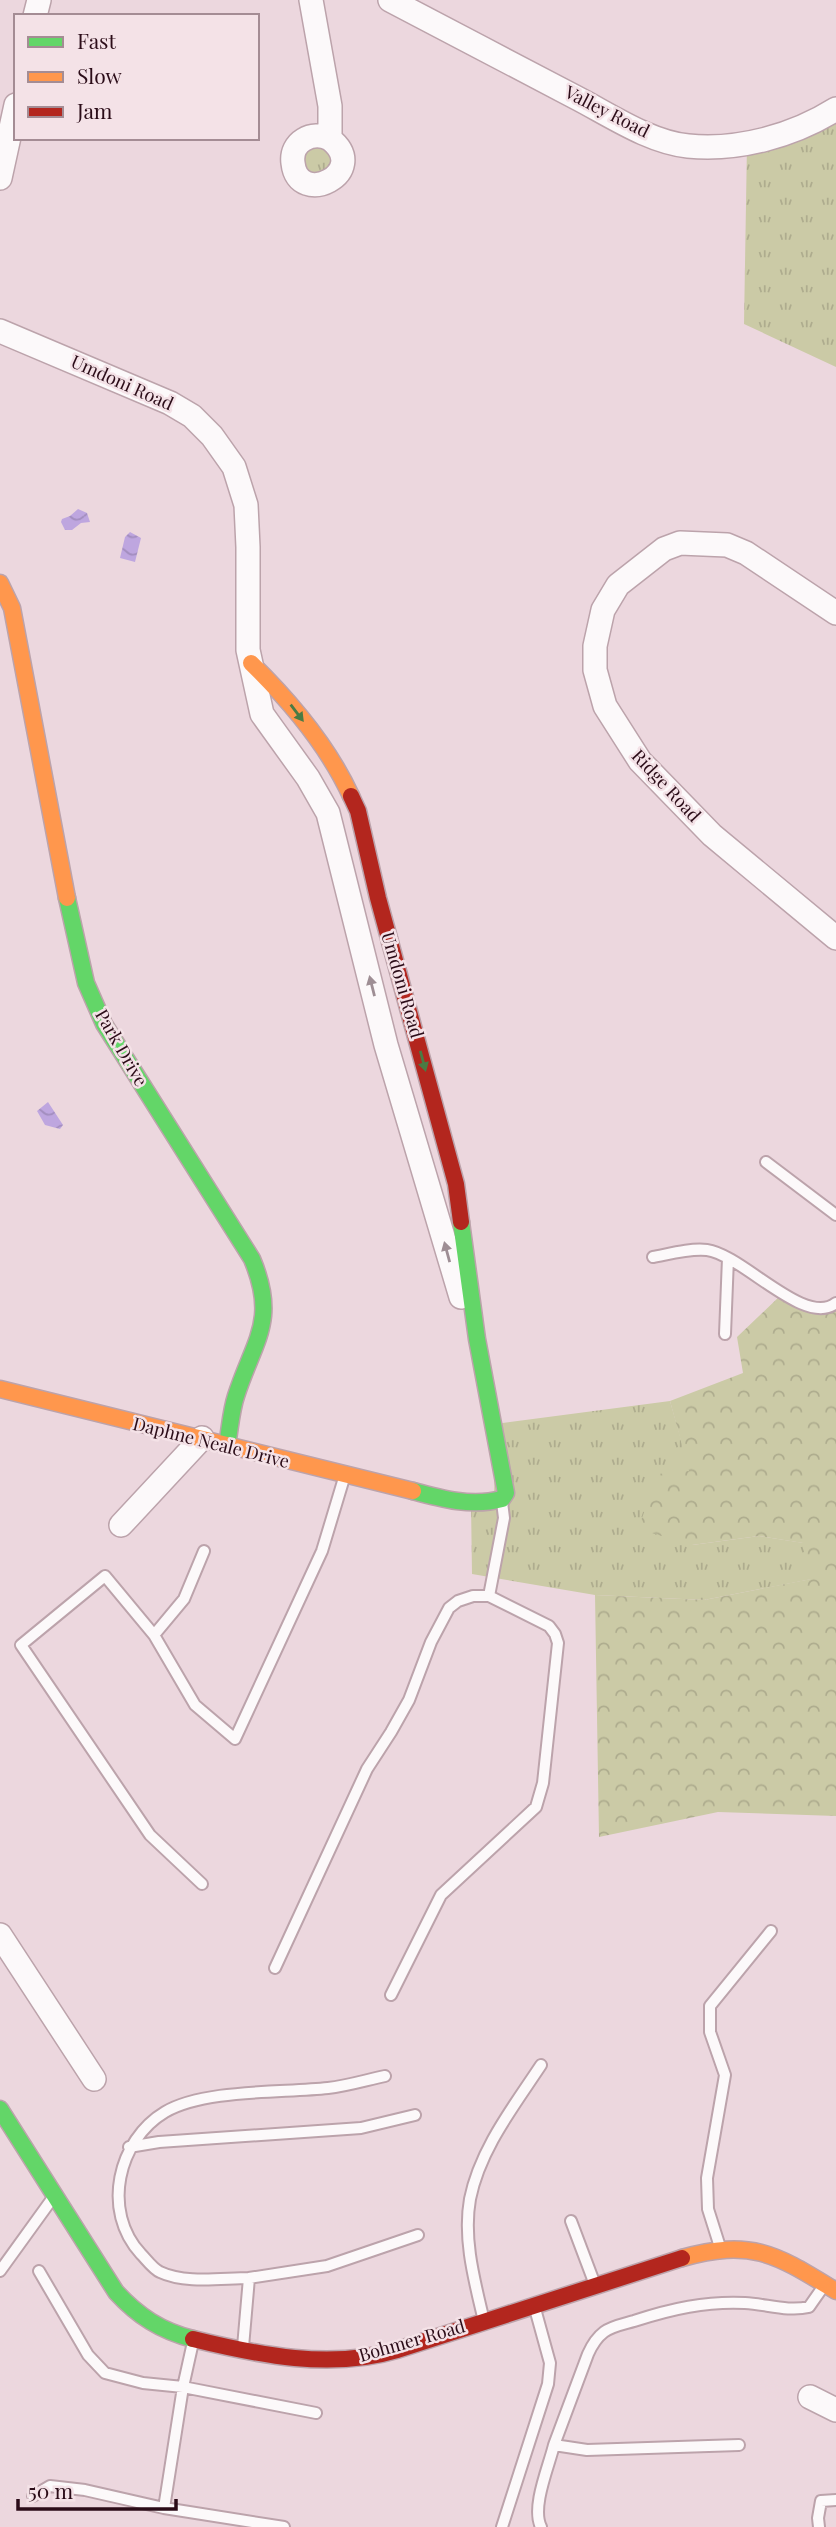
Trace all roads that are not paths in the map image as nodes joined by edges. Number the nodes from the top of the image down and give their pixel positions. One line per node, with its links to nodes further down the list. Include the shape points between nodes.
1 (311, 0): 5 (street, via 330,106)
2 (390, 0): 3 (street, Valley Road, via 671,143 714,146 760,140 816,121)
3 (836, 109)
4 (14, 114): 6 (street)
5 (330, 139)
6 (0, 178)
7 (0, 331): 10 (street, Umdoni Road, via 170,402 192,416 222,449 234,467 246,505 247,650)
8 (0, 583): 21 (street, Park Drive, via 12,608 86,983 104,1024 252,1258 260,1278 261,1335 235,1398)
9 (836, 613): 11 (street, Ridge Road, via 746,553 727,545 680,543 664,549 618,585 603,610 595,646 595,670 605,706 640,761 712,835)
10 (251, 663): 18 (street, Umdoni Road, one-way to 10, via 450,1265 390,1058 328,813 262,714); 18 (street, Umdoni Road, one-way to 18, via 282,694 341,774 358,811 456,1184)
11 (836, 938)
12 (766, 1163): 13 (lane)
13 (836, 1215)
14 (653, 1257): 15 (lane, via 705,1250)
15 (728, 1258): 16 (lane, via 800,1305 822,1309); 17 (lane)
16 (836, 1303)
17 (725, 1334)
18 (477, 1339): 23 (street, Umdoni Road, via 506,1480)
19 (0, 1389): 20 (street, Daphne Neale Drive)
20 (202, 1438): 21 (street, Daphne Neale Drive); 24 (street)
21 (227, 1446): 22 (street, Daphne Neale Drive)
22 (345, 1476): 23 (street, Daphne Neale Drive, via 469,1503); 27 (lane, via 322,1552 235,1739 195,1705)
23 (502, 1499): 26 (lane, via 504,1518)
24 (121, 1525)
25 (204, 1551): 27 (lane, via 184,1599)
26 (489, 1596): 31 (lane, via 473,1595 449,1608 409,1700 367,1769); 32 (lane, via 549,1626 558,1643 544,1783 536,1807 441,1895)
27 (154, 1635): 28 (lane, via 105,1576 21,1645 150,1835)
28 (202, 1884)
29 (771, 1931): 42 (lane, via 710,2006 710,2032 725,2076 706,2178 708,2209)
30 (0, 1935): 35 (street)
31 (275, 1968)
32 (391, 1995)
33 (541, 2065): 49 (lane, via 496,2133 470,2199 470,2257)
34 (385, 2076): 38 (lane, via 331,2087 205,2098 168,2110 145,2126)
35 (94, 2080)
36 (0, 2109): 39 (street, Bohmer Road)
37 (415, 2115): 38 (lane, via 361,2127)
38 (130, 2147): 45 (lane, via 117,2190 120,2212 136,2248 158,2272 182,2278)
39 (56, 2194): 43 (lane); 50 (street, Bohmer Road, via 131,2309 160,2329)
40 (571, 2221): 46 (lane)
41 (418, 2235): 45 (lane, via 327,2266)
42 (720, 2249): 46 (street, Bohmer Road); 47 (street, Bohmer Road, via 760,2251 786,2260)
43 (0, 2271)
44 (39, 2271): 52 (lane, via 88,2355 105,2373)
45 (249, 2278): 51 (lane)
46 (595, 2284): 48 (street, Bohmer Road)
47 (830, 2288): 56 (lane, via 809,2307 798,2310 709,2302 611,2328 593,2342)
48 (534, 2304): 49 (street, Bohmer Road); 62 (lane, via 550,2363 548,2384)
49 (484, 2320): 51 (street, Bohmer Road, via 362,2358 314,2358)
50 (193, 2340): 51 (street, Bohmer Road); 52 (lane)
51 (243, 2349)
52 (183, 2387): 55 (lane); 60 (lane)
53 (810, 2397): 54 (street)
54 (836, 2410)
55 (316, 2413)
56 (554, 2445): 57 (lane, via 587,2450); 63 (lane, via 538,2504)
57 (739, 2445)
58 (33, 2496): 60 (lane, via 50,2486)
59 (836, 2500): 64 (lane, via 821,2501)
60 (164, 2508): 61 (lane)
61 (284, 2527)
62 (502, 2527)
63 (541, 2527)
64 (819, 2527)

